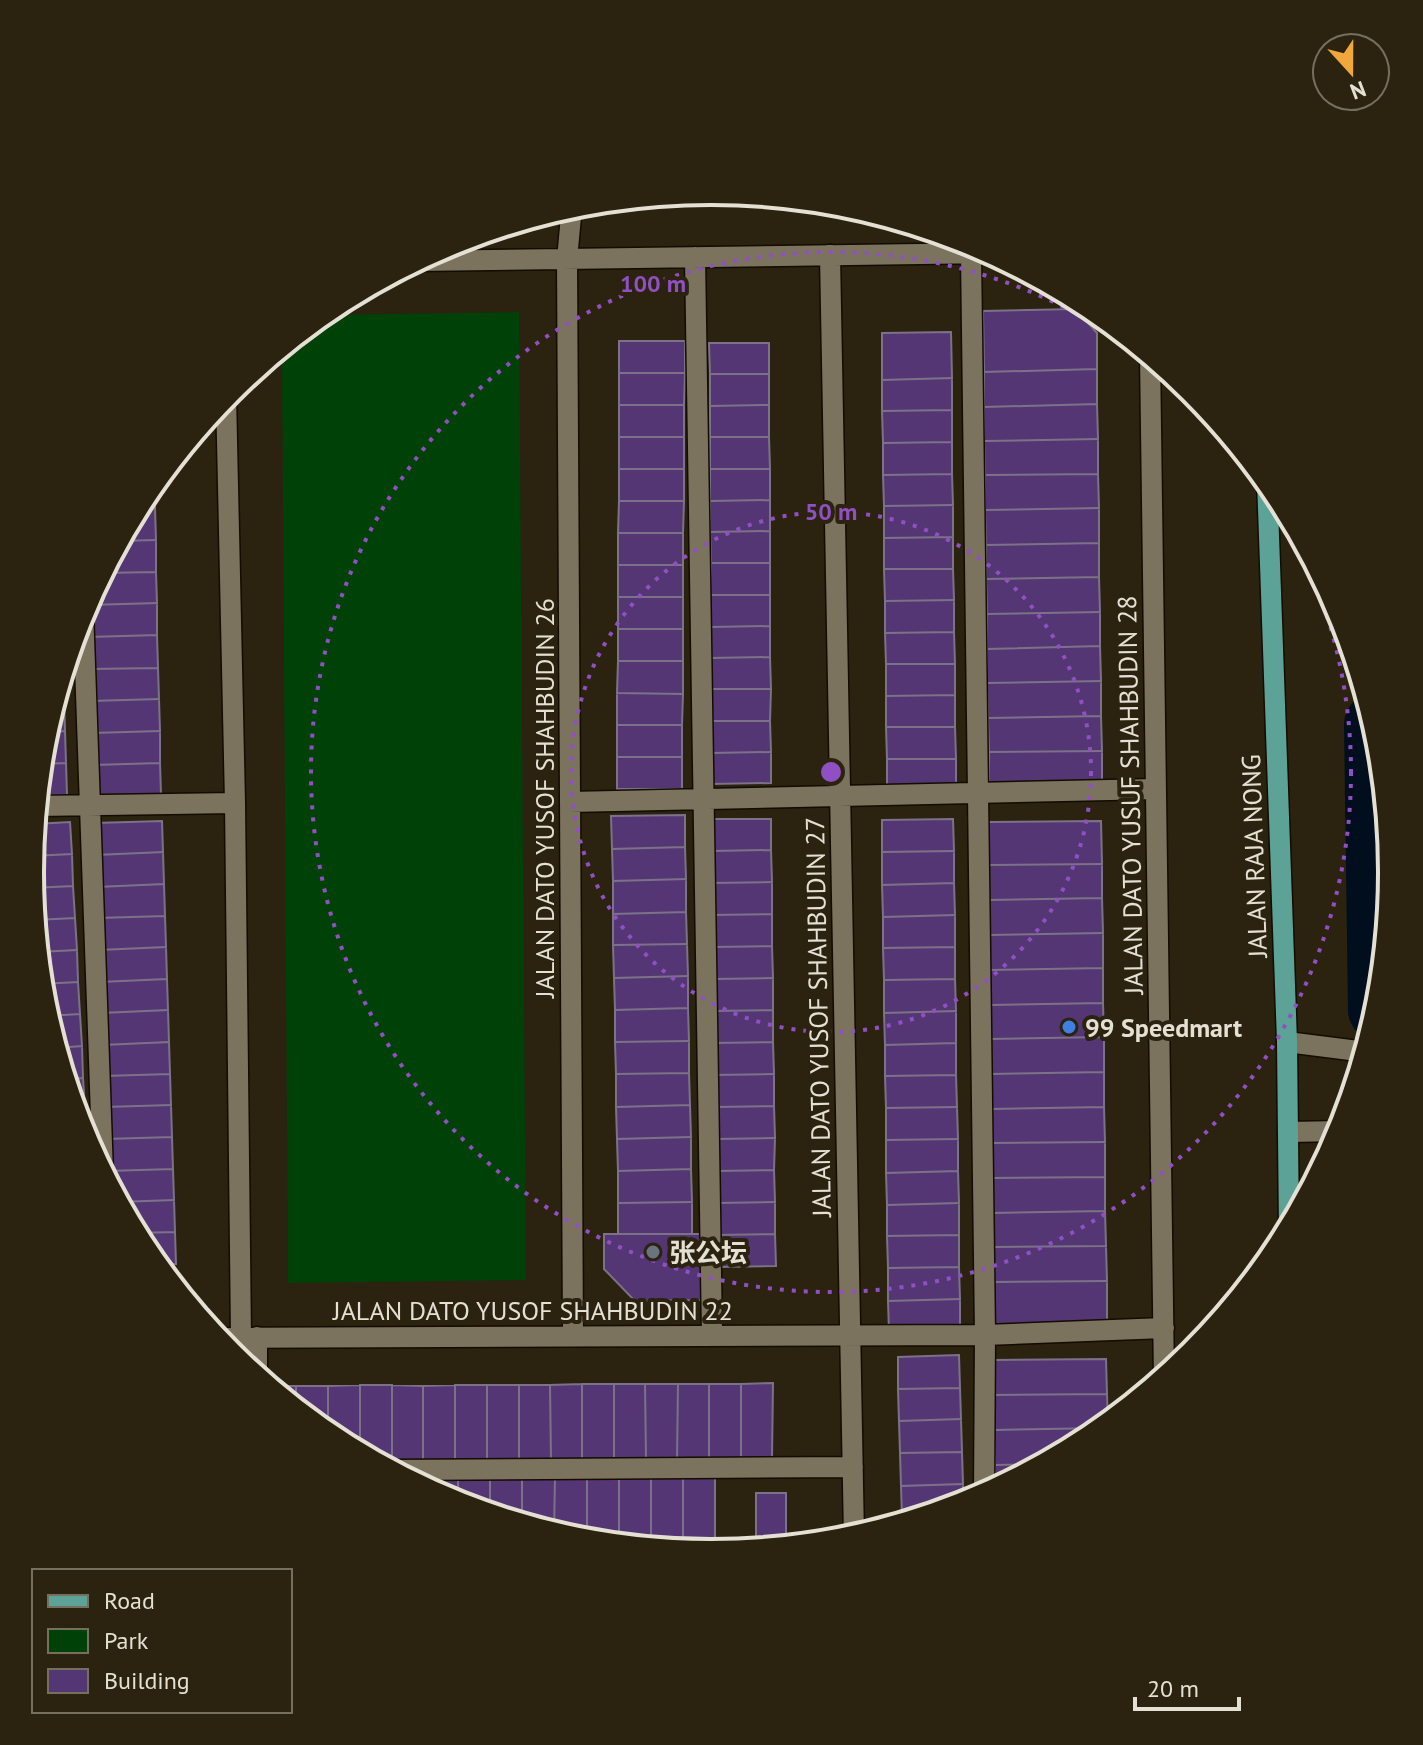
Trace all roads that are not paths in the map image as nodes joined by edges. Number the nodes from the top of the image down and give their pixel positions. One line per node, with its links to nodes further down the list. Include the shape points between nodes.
1 (571, 220): 5 (street, JALAN DATO YUSOF SHAHBUDIN 26)
2 (960, 253): 3 (street)
3 (830, 255): 4 (street); 14 (street, JALAN DATO YUSOF SHAHBUDIN 27)
4 (695, 257): 5 (street); 15 (street)
5 (567, 259): 6 (street); 16 (street, JALAN DATO YUSOF SHAHBUDIN 26)
6 (446, 261)
7 (981, 262): 13 (street)
8 (1150, 370): 12 (street, JALAN DATO YUSUF SHAHBUDIN 28)
9 (226, 415): 17 (street)
10 (1268, 503): 20 (main road, JALAN RAJA NONG)
11 (84, 645): 18 (street)
12 (1156, 789): 13 (street); 26 (street, JALAN DATO YUSUF SHAHBUDIN 28)
13 (978, 793): 14 (street); 29 (street)
14 (840, 796): 15 (street); 28 (street, JALAN DATO YUSOF SHAHBUDIN 27)
15 (703, 799): 16 (street); 27 (street)
16 (570, 802): 30 (street, JALAN DATO YUSOF SHAHBUDIN 26)
17 (235, 803): 18 (street); 32 (street)
18 (90, 805): 19 (street); 24 (street)
19 (48, 806)
20 (1287, 1042): 21 (street); 23 (main road, JALAN RAJA NONG)
21 (1354, 1051)
22 (1327, 1131): 23 (street)
23 (1288, 1132): 25 (main road, JALAN RAJA NONG)
24 (102, 1143)
25 (1289, 1208)
26 (1164, 1328): 29 (street, JALAN DATO YUSOF SHAHBUDIN 22); 34 (street, JALAN DATO YUSUF SHAHBUDIN 28)
27 (712, 1335): 28 (street, JALAN DATO YUSOF SHAHBUDIN 22); 30 (street, JALAN DATO YUSOF SHAHBUDIN 22)
28 (851, 1335): 29 (street, JALAN DATO YUSOF SHAHBUDIN 22); 35 (street, JALAN DATO YUSOF SHAHBUDIN 27)
29 (985, 1335): 37 (street)
30 (573, 1336): 32 (street, JALAN DATO YUSOF SHAHBUDIN 22)
31 (234, 1338): 32 (street, JALAN DATO YUSOF SHAHBUDIN 22)
32 (249, 1338): 33 (street)
33 (253, 1356)
34 (1164, 1362)
35 (853, 1467): 36 (street); 38 (street, JALAN DATO YUSOF SHAHBUDIN 27)
36 (414, 1470)
37 (984, 1481)
38 (854, 1524)

